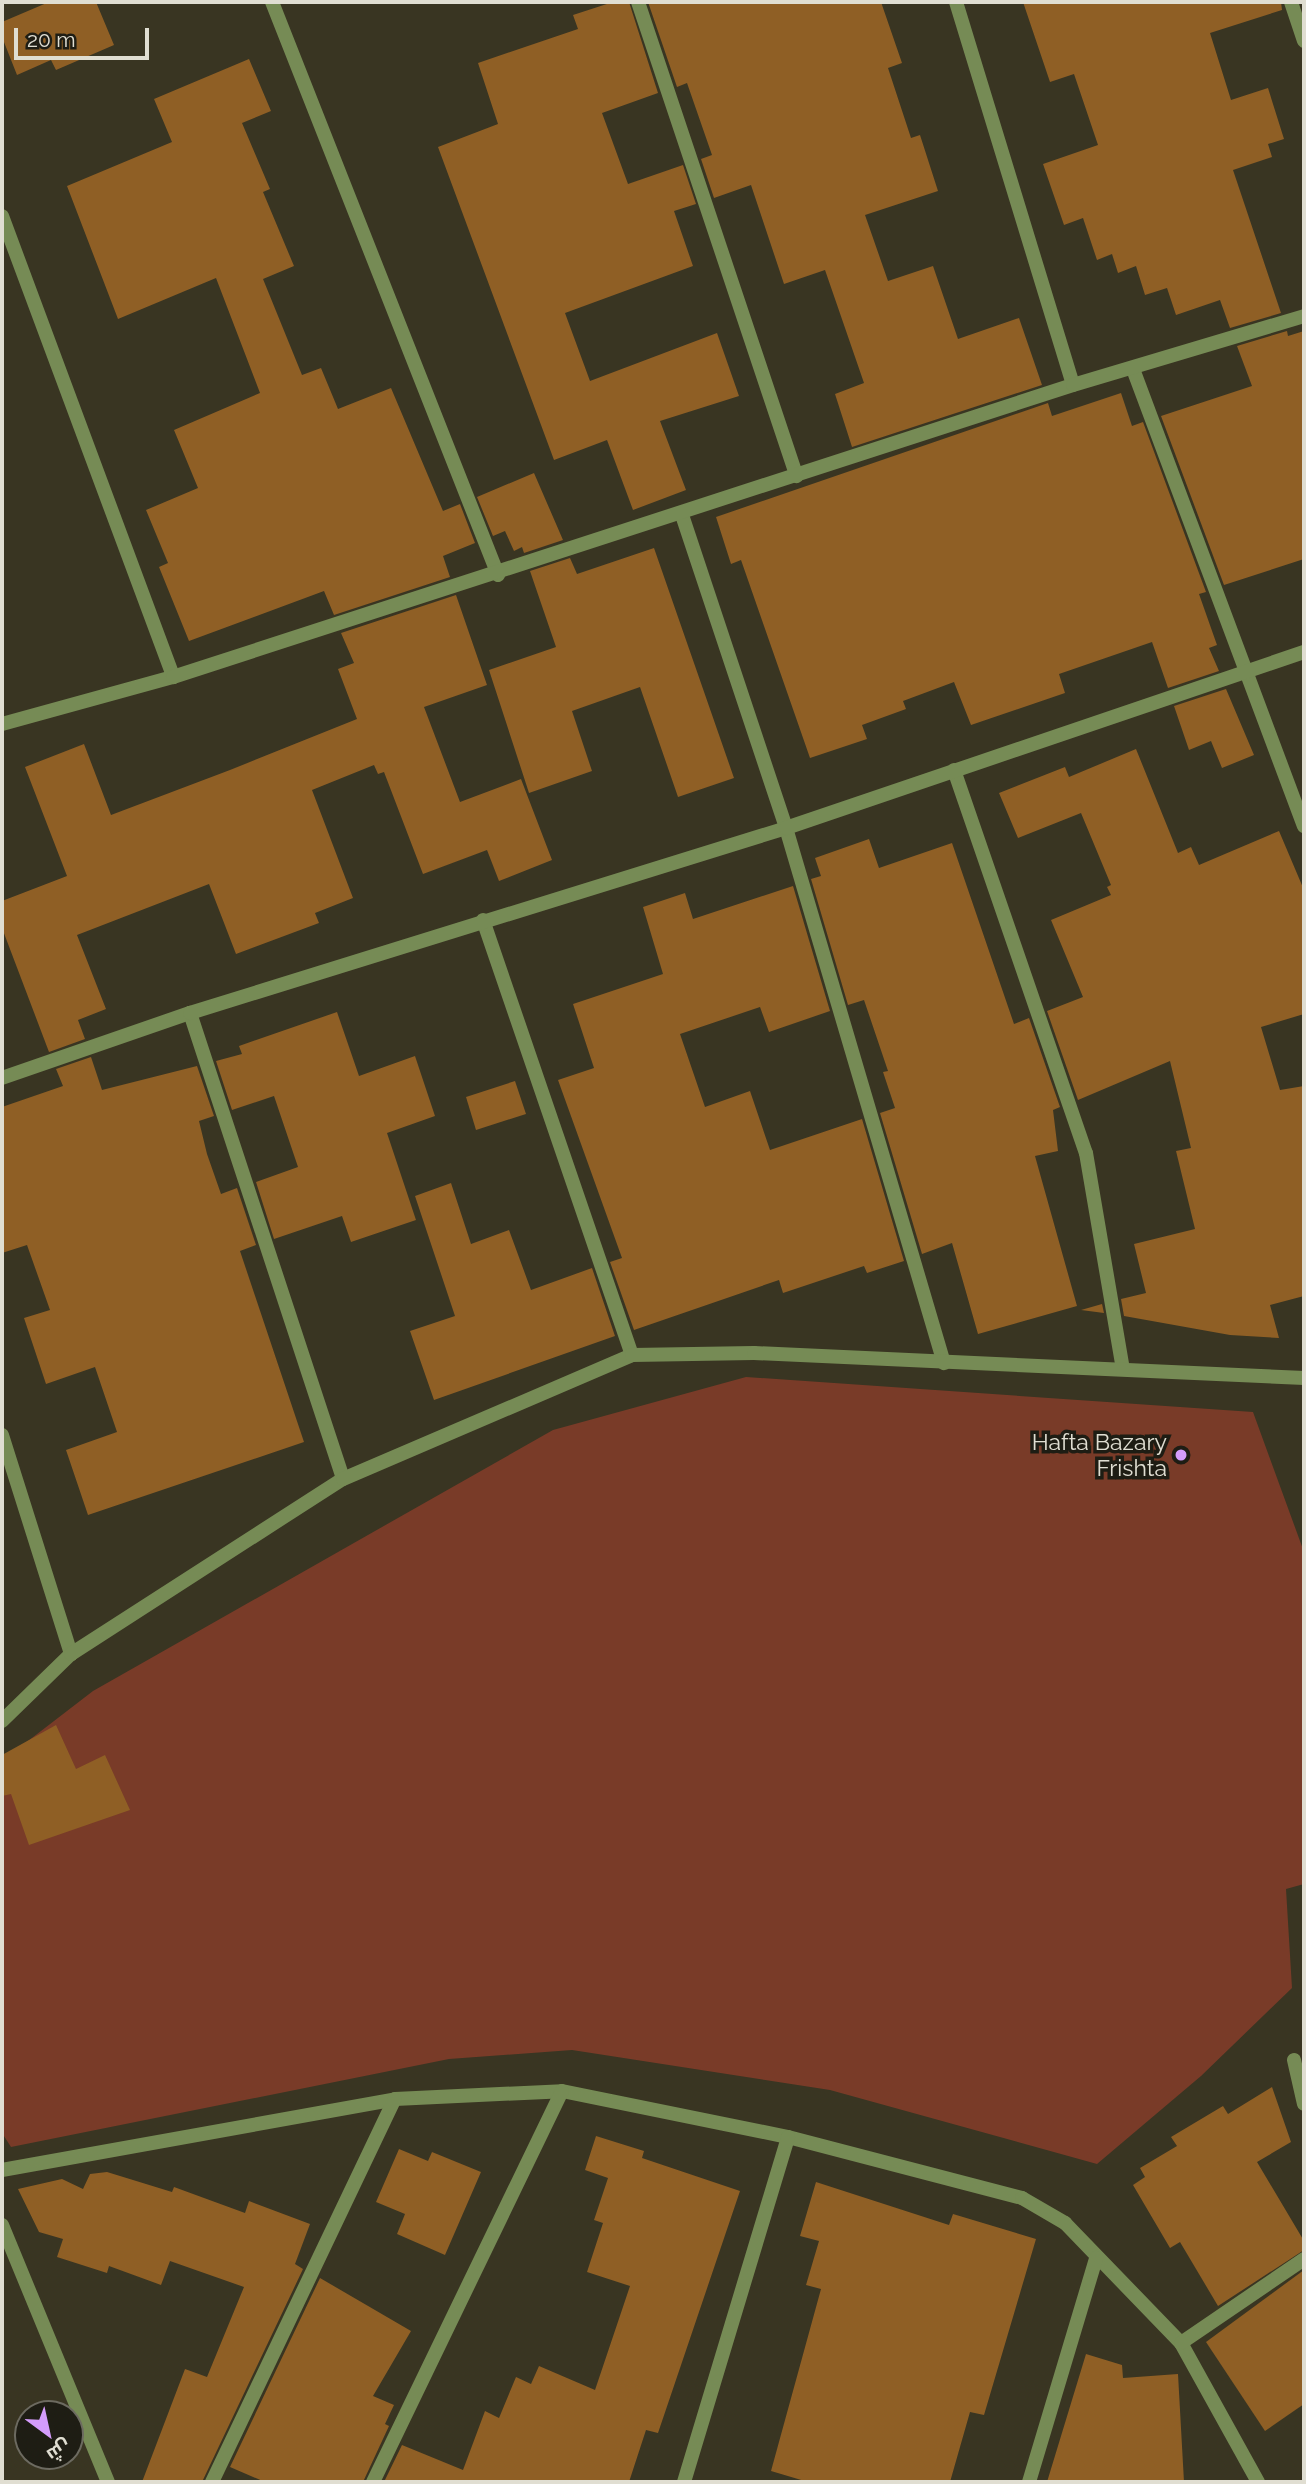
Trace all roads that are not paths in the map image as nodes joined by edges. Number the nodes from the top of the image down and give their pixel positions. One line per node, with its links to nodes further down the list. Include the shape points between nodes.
1 (272, 2): 12 (street)
2 (638, 2): 10 (street)
3 (956, 2): 9 (street)
4 (1291, 2): 5 (street)
5 (1304, 41)
6 (2, 218): 15 (street)
7 (1304, 316): 8 (street)
8 (1133, 369): 9 (street); 14 (street)
9 (1073, 385): 10 (street)
10 (797, 476): 11 (street)
11 (682, 515): 12 (street); 19 (street)
12 (498, 575): 15 (street)
13 (1304, 652): 14 (street)
14 (1243, 673): 17 (street); 18 (street)
15 (173, 677): 16 (street)
16 (2, 724)
17 (954, 770): 19 (street); 25 (street, via 1086,1153)
18 (1304, 826)
19 (786, 828): 20 (street); 24 (street)
20 (483, 920): 21 (street); 23 (street)
21 (190, 1013): 22 (street); 28 (street)
22 (2, 1078)
23 (632, 1355): 24 (street, via 754,1353); 28 (street)
24 (944, 1363): 25 (street)
25 (1123, 1369): 26 (street)
26 (1304, 1378)
27 (2, 1435): 29 (street)
28 (343, 1479): 29 (street)
29 (71, 1654): 30 (street)
30 (2, 1721)
31 (1294, 2060): 34 (street)
32 (562, 2091): 33 (street); 35 (street); 43 (street)
33 (395, 2099): 36 (street); 42 (street)
34 (1304, 2104)
35 (788, 2137): 38 (street, via 1022,2198 1065,2223); 44 (street)
36 (2, 2170)
37 (2, 2225): 41 (street)
38 (1096, 2258): 40 (street); 45 (street)
39 (1304, 2259): 40 (street)
40 (1181, 2343): 46 (street)
41 (108, 2482)
42 (212, 2482)
43 (373, 2482)
44 (684, 2482)
45 (1029, 2482)
46 (1258, 2482)

